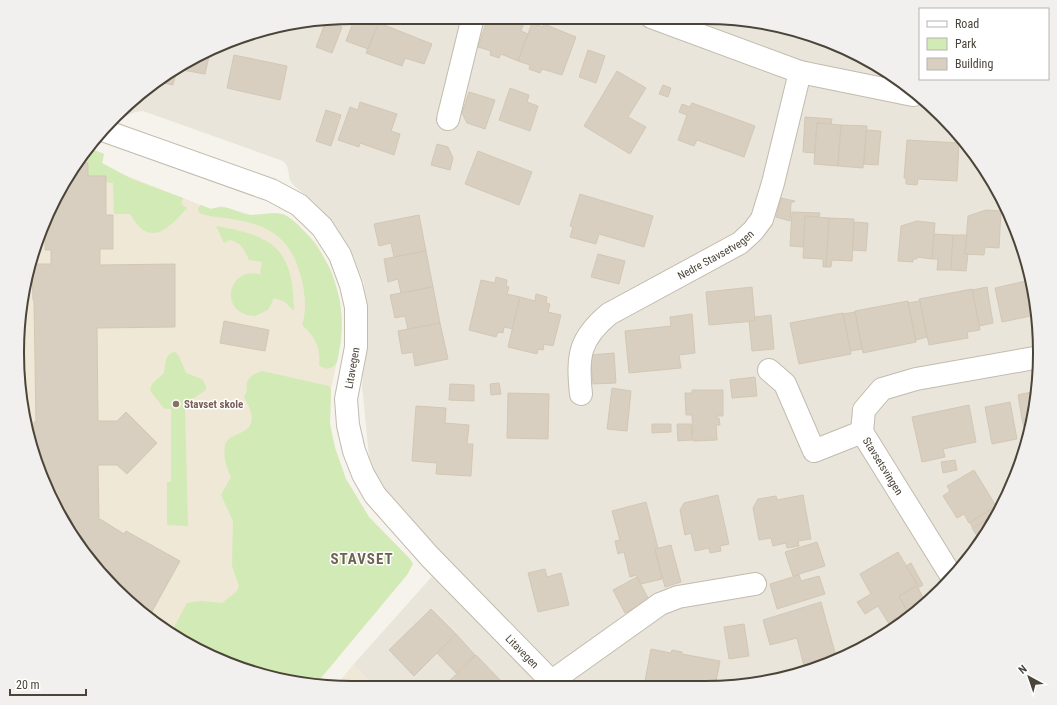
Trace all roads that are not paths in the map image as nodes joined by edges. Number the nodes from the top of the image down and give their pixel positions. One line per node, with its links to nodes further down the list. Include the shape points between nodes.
1 (471, 24): 6 (street)
2 (671, 24): 3 (street)
3 (800, 72): 4 (street); 10 (street, Nedre Stavsetvegen, via 762,219 740,243 609,314 596,325 585,340 578,368)
4 (878, 79): 5 (street)
5 (900, 89)
6 (448, 119)
7 (109, 132): 14 (street, Litavegen, via 271,190 299,205 322,227 340,255 356,307 356,347 346,399 348,425 363,474 375,495 430,557)
8 (1033, 358): 11 (street, Stavsetsvingen, via 916,379 882,389 864,410)
9 (769, 370): 11 (street, via 786,384 814,451)
10 (581, 394)
11 (862, 432): 12 (street, Stavsetsvingen)
12 (949, 572)
13 (755, 584): 15 (street, Litavegen, via 678,597 660,604)
14 (551, 681)
15 (560, 681)

